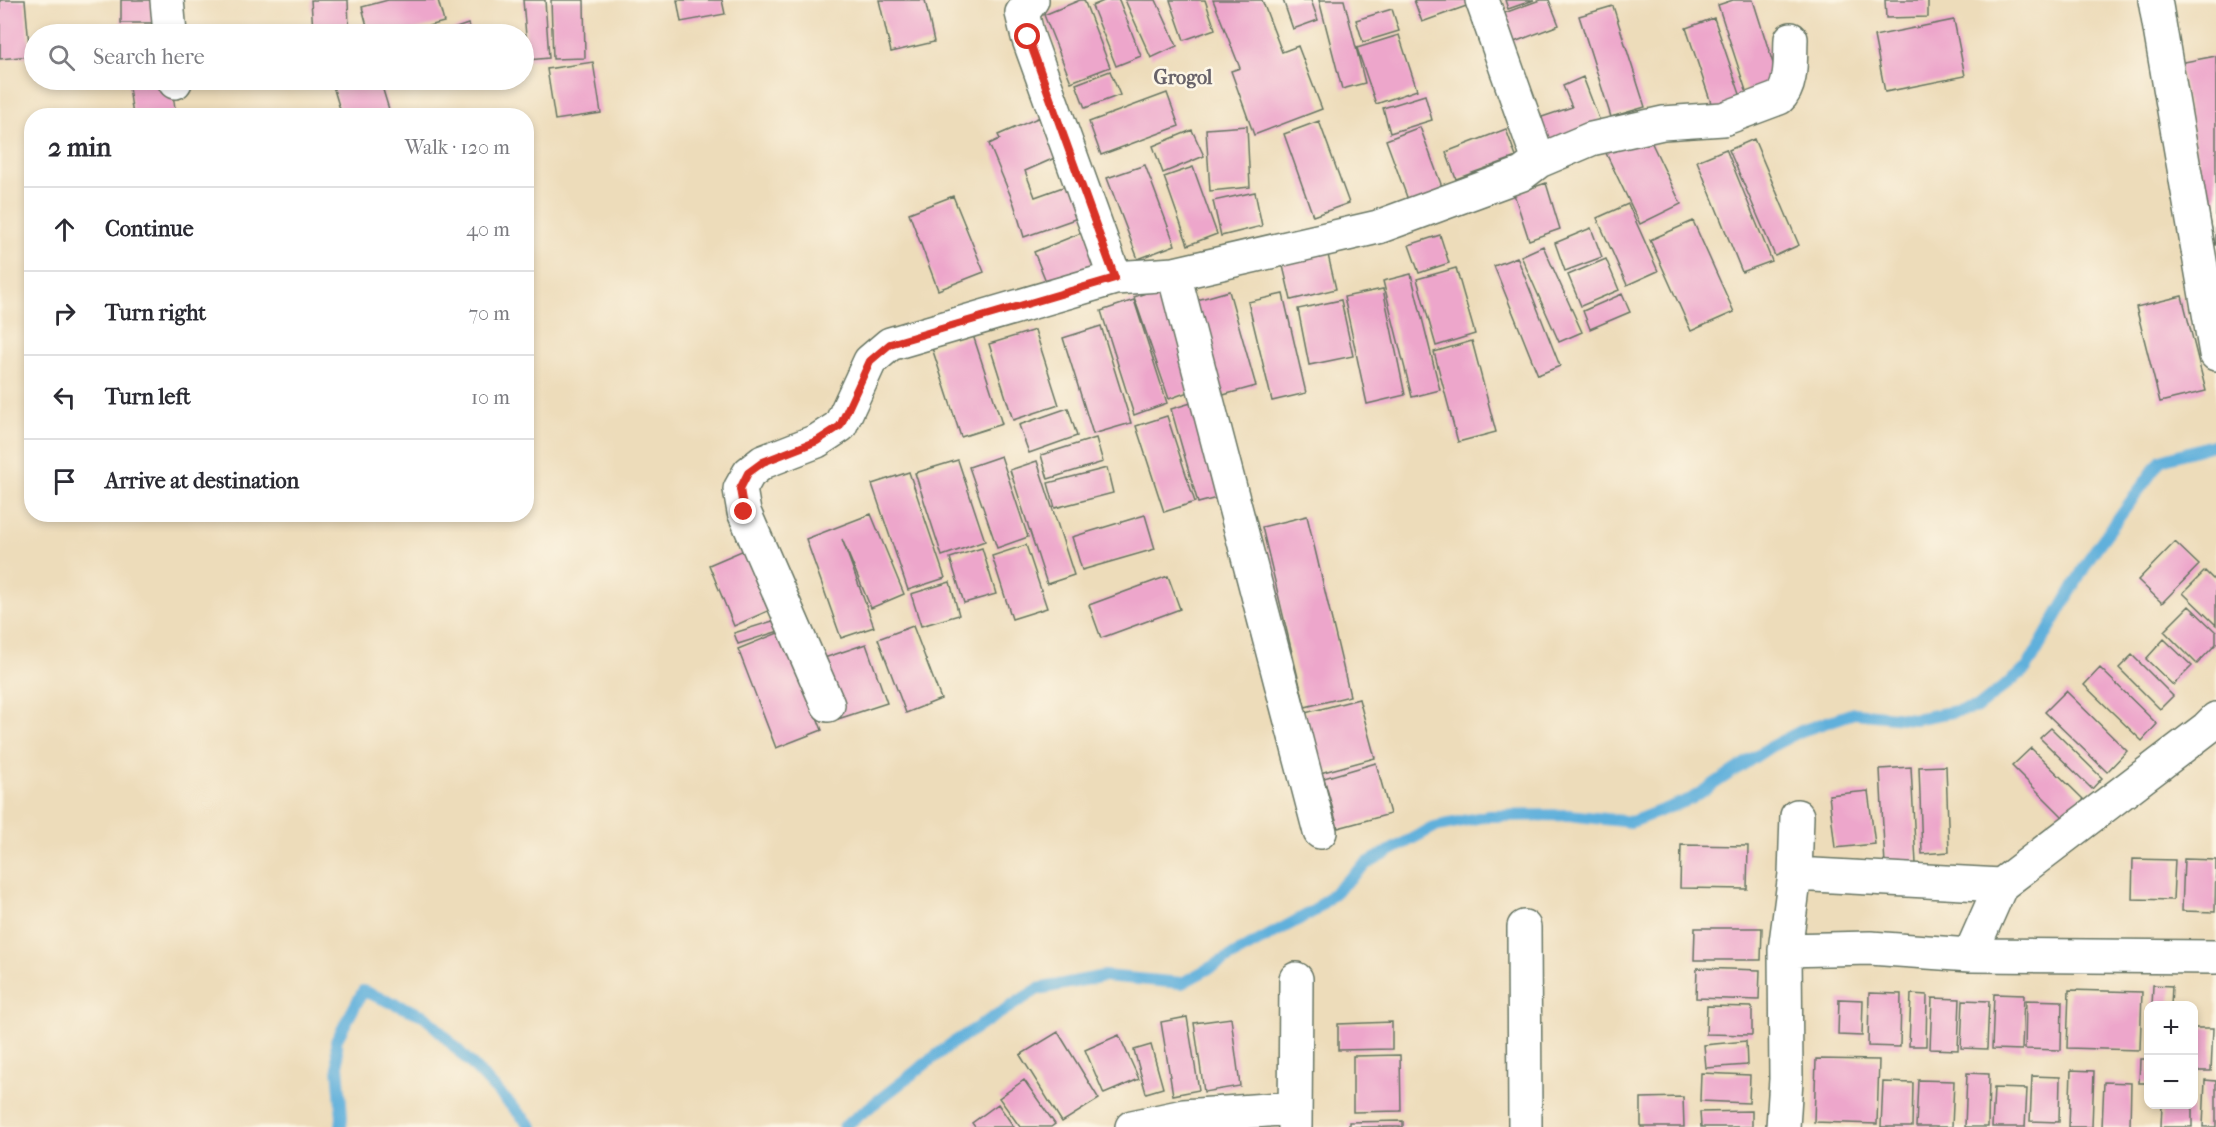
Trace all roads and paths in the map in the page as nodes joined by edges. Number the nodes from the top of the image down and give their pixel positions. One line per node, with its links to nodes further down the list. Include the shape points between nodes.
1 (167, 0): 5 (street)
2 (1032, 0): 9 (street, via 1023,13 1028,37)
3 (1482, 0): 7 (street)
4 (2155, 0): 10 (street)
5 (169, 24)
6 (1791, 39): 7 (street, via 1788,79 1779,98 1723,118 1663,123 1591,139)
7 (1539, 161): 8 (street, via 1510,179 1378,227)
8 (1173, 274): 9 (street); 14 (street)
9 (1115, 278): 11 (street, via 890,344 870,361 840,426 748,473 740,489 744,512)
10 (2216, 354)
11 (828, 705)
12 (2213, 725): 16 (street)
13 (1797, 816): 15 (street)
14 (1320, 832)
15 (1795, 874): 16 (street); 18 (street)
16 (2001, 885): 19 (street)
17 (1524, 927): 24 (street)
18 (1785, 950): 19 (street, via 1870,948); 25 (street)
19 (1970, 955): 20 (street)
20 (2216, 957)
21 (1296, 979): 22 (street)
22 (1295, 1118): 23 (street, via 1184,1116)
23 (1132, 1127)
24 (1525, 1127)
25 (1783, 1127)

